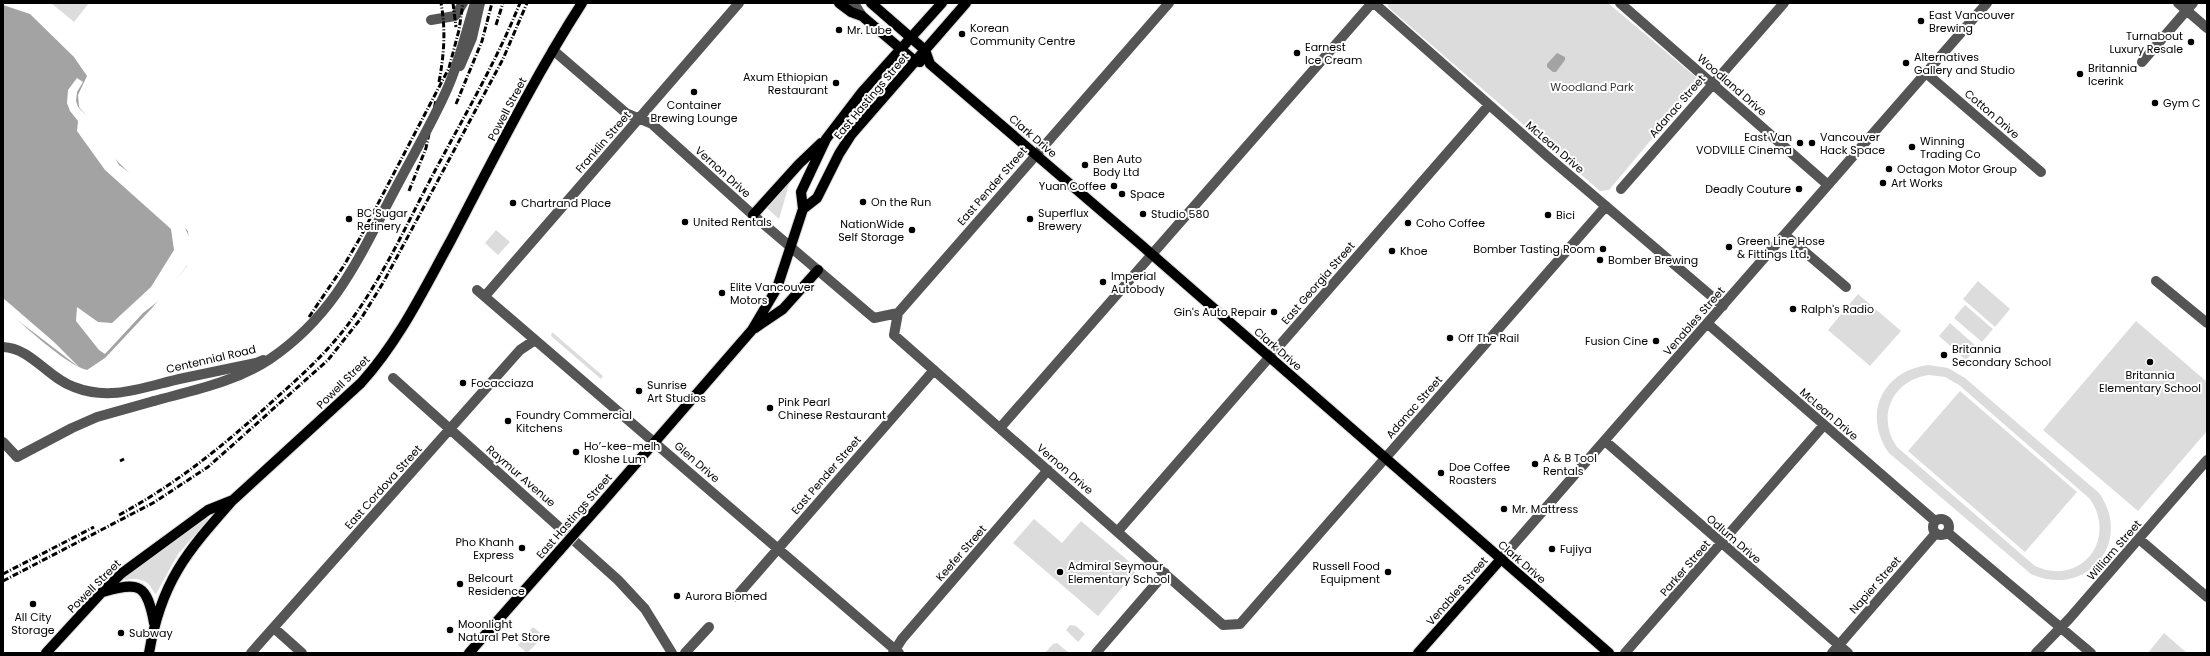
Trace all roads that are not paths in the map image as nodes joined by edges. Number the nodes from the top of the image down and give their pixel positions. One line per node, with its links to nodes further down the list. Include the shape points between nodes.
1 (463, 3): 19 (street, via 455,16)
2 (474, 3): 61 (street, bridge, via 455,70 442,102 356,264 323,312 290,344 254,368 217,384 98,417 17,457)
3 (480, 3): 53 (street, Centennial Road, via 472,38 454,82 368,248 339,297 318,324 293,345 256,363 116,394 84,391 72,387 56,379 27,355)
4 (582, 3): 23 (main road, Powell Street)
5 (739, 3): 31 (street, Franklin Street)
6 (839, 3): 18 (main road, Clark Drive)
7 (854, 3): 18 (street, Clark Drive)
8 (871, 3): 21 (main road)
9 (942, 3): 21 (main road, East Hastings Street)
10 (966, 3): 24 (main road, East Hastings Street)
11 (1169, 3): 33 (street, East Pender Street)
12 (1373, 3): 30 (street, McLean Drive); 42 (street)
13 (1620, 3): 29 (street, Woodland Drive)
14 (1784, 3): 29 (street, Adanac Street)
15 (1987, 3): 28 (street, Venables Street)
16 (2178, 3): 17 (street)
17 (2190, 7): 20 (street); 26 (street)
18 (862, 16): 22 (main road, Clark Drive)
19 (432, 20)
20 (2207, 28)
21 (911, 38): 22 (main road, East Hastings Street); 24 (main road)
22 (901, 49): 25 (main road, Clark Drive); 32 (main road, East Hastings Street, via 862,92)
23 (553, 50): 31 (street, Vernon Drive, via 626,113); 66 (main road, Powell Street, via 402,330 379,363 362,383)
24 (925, 50): 25 (main road, East Hastings Street); 27 (main road)
25 (915, 61): 27 (main road, Clark Drive); 38 (main road, East Hastings Street, via 851,135 825,178 817,198)
26 (2142, 62)
27 (930, 64): 33 (main road, Clark Drive)
28 (1926, 73): 34 (street, Cotton Drive); 35 (street, Venables Street)
29 (1713, 84): 35 (street, Woodland Drive); 36 (street, Adanac Street)
30 (1490, 104): 37 (street, McLean Drive); 54 (street, East Georgia Street)
31 (639, 118): 39 (street, Vernon Drive, via 652,124); 46 (street, Franklin Street)
32 (826, 139): 38 (main road, East Hastings Street, via 801,192); 39 (main road, via 799,164)
33 (1036, 153): 42 (main road, Clark Drive); 48 (street, East Pender Street)
34 (2041, 172)
35 (1828, 185): 40 (street, Venables Street)
36 (1621, 189)
37 (1606, 206): 47 (street, McLean Drive); 63 (street, Adanac Street)
38 (803, 209): 41 (main road, East Hastings Street)
39 (753, 215): 41 (street, Vernon Drive)
40 (1785, 235): 45 (street); 47 (street, Venables Street)
41 (791, 247): 43 (street, Vernon Drive); 51 (main road, East Hastings Street, via 777,288)
42 (1152, 254): 54 (main road, Clark Drive); 58 (street)
43 (818, 270): 48 (street, Vernon Drive, via 874,318); 51 (main road, via 783,309)
44 (2156, 281): 49 (street)
45 (1846, 287)
46 (481, 293): 52 (street, Glen Drive)
47 (1723, 306): 50 (street, Venables Street)
48 (898, 313): 55 (street, Vernon Drive, via 894,335)
49 (2207, 323)
50 (1708, 324): 57 (street, McLean Drive); 60 (street, Venables Street)
51 (752, 330): 62 (main road, East Hastings Street)
52 (535, 340): 59 (street, East Cordova Street, via 521,349); 62 (street, Glen Drive)
53 (3, 347)
54 (1269, 357): 63 (main road, Clark Drive); 68 (street, East Georgia Street)
55 (934, 370): 58 (street, Vernon Drive); 73 (street, East Pender Street)
56 (393, 378): 59 (street, Raymur Avenue)
57 (1824, 425): 67 (street, McLean Drive); 72 (street, Parker Street)
58 (1000, 428): 65 (street, Vernon Drive)
59 (450, 430): 83 (street, East Cordova Street); 91 (street, Raymur Avenue, via 622,584 652,619)
60 (1605, 441): 72 (street, Odlum Drive); 74 (street, Venables Street)
61 (3, 442)
62 (655, 442): 73 (street, Glen Drive); 90 (main road, East Hastings Street, bridge)
63 (1386, 458): 74 (main road, Clark Drive); 79 (street, Adanac Street)
64 (2207, 460): 71 (street, William Street)
65 (1048, 470): 68 (street, Vernon Drive); 85 (street, Keefer Street, via 902,639)
66 (233, 500): 76 (main road, Powell Street, via 208,510 127,569); 80 (main road, via 178,568 163,598)
67 (1935, 521): 69 (street, via 1946,520 1949,526); 70 (street, via 1933,527)
68 (1118, 531): 75 (street, Vernon Drive)
69 (1947, 532): 70 (street, via 1942,535); 82 (street)
70 (1936, 533): 84 (street, Napier Street)
71 (2139, 538): 78 (street); 82 (street, William Street)
72 (1721, 544): 84 (street, Odlum Drive); 96 (street, Parker Street)
73 (778, 548): 77 (street, East Pender Street); 85 (street, Glen Drive)
74 (1501, 559): 94 (main road, Venables Street); 95 (main road, Clark Drive)
75 (1166, 573): 79 (street, Vernon Drive, via 1223,625); 93 (street)
76 (101, 593): 80 (main road, via 130,585 142,589 149,599); 86 (main road, Powell Street)
77 (736, 597)
78 (2207, 597)
79 (1240, 624)
80 (155, 625): 87 (main road)
81 (709, 627): 92 (street)
82 (2061, 627): 98 (street, William Street); 99 (street)
83 (274, 628): 88 (street, East Cordova Street); 89 (street)
84 (1836, 649): 97 (street, Odlum Drive)
85 (896, 652)
86 (46, 653)
87 (150, 653)
88 (251, 653)
89 (302, 653)
90 (469, 653)
91 (672, 653)
92 (685, 653)
93 (1096, 653)
94 (1418, 653)
95 (1609, 653)
96 (1625, 653)
97 (1848, 653)
98 (2036, 653)
99 (2090, 653)

